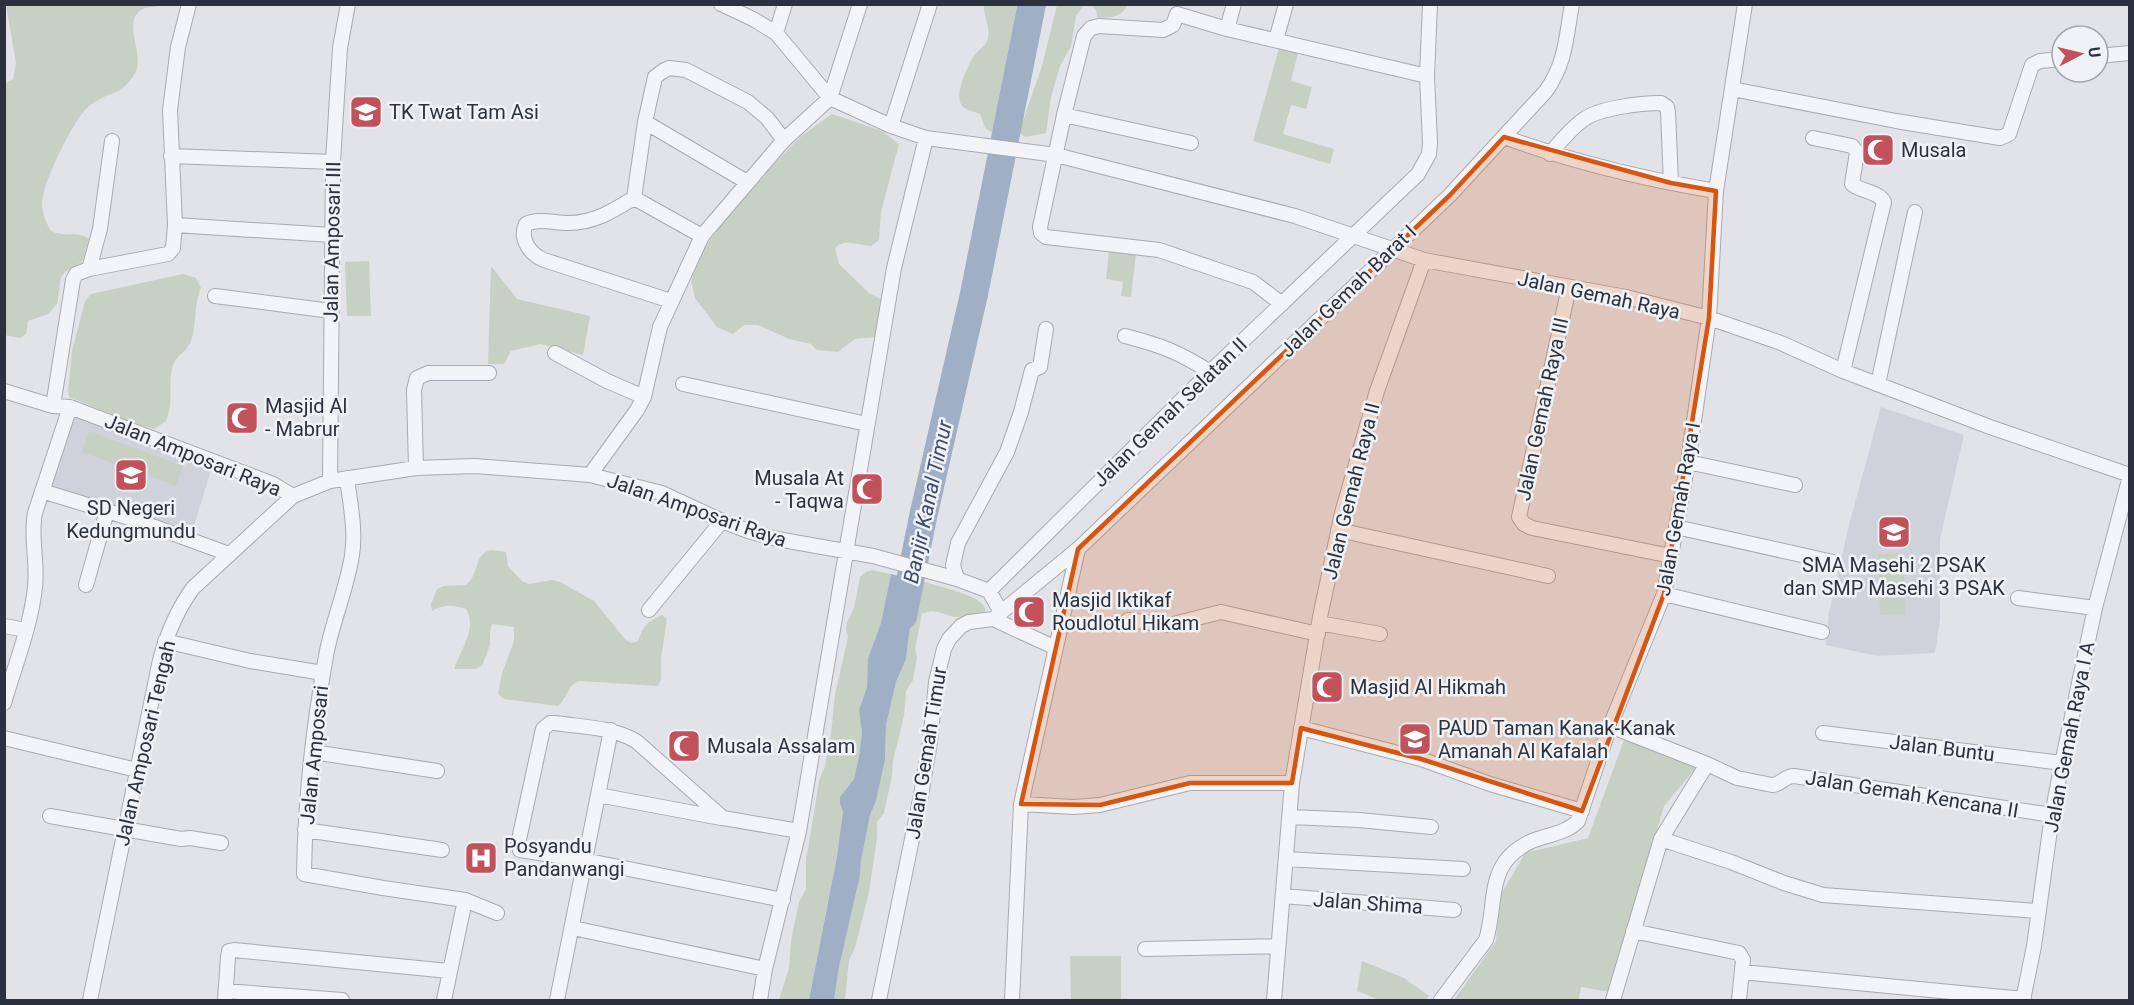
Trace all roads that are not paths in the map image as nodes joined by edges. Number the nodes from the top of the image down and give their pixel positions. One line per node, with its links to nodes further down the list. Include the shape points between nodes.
1 (189, 4): 33 (street, via 173,80)
2 (348, 4): 34 (street, Jalan Amposari III, via 340,48)
3 (721, 4): 14 (street)
4 (785, 4): 14 (street)
5 (860, 4): 21 (street)
6 (930, 4): 24 (street)
7 (1234, 4): 13 (street)
8 (1286, 4): 15 (street)
9 (1431, 4): 19 (street, Jalan Gemah Selatan II)
10 (1572, 4): 25 (street, Jalan Gemah Barat I, via 1560,69 1546,91)
11 (1745, 4): 20 (street)
12 (1179, 9): 13 (street); 22 (street, via 1173,25 1163,30 1091,28 1084,36)
13 (1227, 29): 15 (street)
14 (776, 33): 21 (street)
15 (1276, 40): 19 (street)
16 (2130, 53): 17 (street)
17 (2110, 55)
18 (2050, 60): 20 (street, via 2032,65 2009,134 2000,138)
19 (1427, 76): 43 (street, Jalan Gemah Selatan II, via 1430,143 1425,164)
20 (1732, 89): 37 (street)
21 (830, 98): 24 (street, Jalan Gemah Raya); 28 (street)
22 (1064, 115): 30 (street); 32 (street)
23 (645, 122): 28 (street, via 658,73 669,68 686,70 757,109); 35 (street); 38 (street)
24 (891, 126): 26 (street, Jalan Gemah Raya)
25 (1503, 137): 31 (street); 44 (street, Jalan Gemah Barat I, via 1450,195)
26 (926, 138): 32 (street, Jalan Gemah Raya); 65 (street, via 894,268)
27 (1813, 138): 56 (street, via 1856,149 1852,184 1884,202)
28 (784, 140): 35 (street)
29 (111, 141): 46 (street, via 100,229)
30 (1191, 142)
31 (1550, 154): 36 (street); 36 (street, via 1577,124 1591,115 1661,103 1668,112)
32 (1056, 155): 43 (street, Jalan Gemah Raya, via 1295,216); 50 (street, via 1040,227 1046,237 1159,250 1253,282)
33 (171, 156): 34 (street); 40 (street)
34 (333, 162): 41 (street, Jalan Amposari III)
35 (747, 182): 42 (street)
36 (1671, 183): 37 (street)
37 (1716, 190): 52 (street)
38 (633, 198): 42 (street); 49 (street, via 590,220 526,224 525,242 538,257)
39 (1915, 212): 60 (street)
40 (175, 225): 41 (street); 46 (street, via 173,248 168,254)
41 (332, 235): 51 (street, Jalan Amposari III)
42 (702, 236): 49 (street)
43 (1354, 236): 44 (street, Jalan Gemah Raya); 50 (street, Jalan Gemah Selatan II)
44 (1392, 249): 45 (street, Jalan Gemah Raya); 79 (street, Jalan Gemah Barat I)
45 (1424, 260): 47 (street, Jalan Gemah Raya); 78 (street, Jalan Gemah Raya II, via 1383,370)
46 (89, 269): 63 (street, via 78,272 74,280)
47 (1569, 287): 52 (street, Jalan Gemah Raya); 82 (street, Jalan Gemah Raya III, via 1519,517 1532,528)
48 (215, 296): 51 (street)
49 (671, 301): 62 (street, via 655,342)
50 (1282, 304): 57 (street, Jalan Gemah Selatan II)
51 (331, 310): 71 (street, Jalan Amposari III)
52 (1709, 318): 56 (street, Jalan Gemah Raya, via 1781,343); 66 (street, Jalan Gemah Raya I)
53 (1046, 329): 85 (street, via 1040,367 1032,370 1008,452 958,543 953,565)
54 (1125, 336): 57 (street, via 1168,347)
55 (555, 353): 62 (street)
56 (1843, 371): 60 (street, Jalan Gemah Raya)
57 (1210, 372): 87 (street, Jalan Gemah Selatan II)
58 (489, 373): 67 (street, via 428,373 417,378)
59 (683, 384): 65 (street)
60 (1878, 384): 69 (street, Jalan Gemah Raya)
61 (4, 390): 63 (street, Jalan Amposari Raya)
62 (644, 397): 68 (street)
63 (53, 406): 64 (street, Jalan Amposari Raya)
64 (70, 407): 73 (street); 74 (street, Jalan Amposari Raya, via 273,484)
65 (867, 424): 80 (street)
66 (1688, 462): 72 (street); 77 (street, Jalan Gemah Raya I)
67 (416, 468): 68 (street, Jalan Amposari Raya, via 475,466); 70 (street, Jalan Amposari Raya)
68 (590, 475): 76 (street, Jalan Amposari Raya, via 662,493)
69 (2130, 476): 90 (street, Jalan Gemah Raya I A)
70 (347, 478): 71 (street, Jalan Amposari Raya); 101 (street, Jalan Amposari, via 352,553)
71 (330, 480): 74 (street, Jalan Amposari Raya)
72 (1795, 484)
73 (42, 491): 75 (street); 96 (street, via 33,522 36,583)
74 (294, 496): 81 (street, Jalan Amposari Tengah)
75 (107, 511): 81 (street); 86 (street)
76 (722, 521): 80 (street, Jalan Amposari Raya, via 777,539); 91 (street)
77 (1676, 527): 82 (street, Jalan Gemah Raya I); 83 (street)
78 (1338, 530): 84 (street); 95 (street, Jalan Gemah Raya II)
79 (1078, 549): 92 (street, Jalan Gemah Timur); 100 (street)
80 (847, 552): 85 (street, Jalan Amposari Raya); 124 (street)
81 (229, 554): 99 (street, Jalan Amposari Tengah, via 192,588)
82 (1671, 556): 88 (street, Jalan Gemah Raya I)
83 (1833, 562)
84 (1548, 576)
85 (957, 579): 87 (street, Jalan Amposari Raya)
86 (86, 585)
87 (989, 591): 92 (street)
88 (1664, 594): 97 (street); 103 (street, Jalan Gemah Raya I)
89 (2018, 598): 90 (street)
90 (2095, 608): 109 (street, Jalan Gemah Raya I A)
91 (649, 610)
92 (997, 615): 100 (street); 150 (street, Jalan Gemah Timur, via 962,626 944,648 921,795)
93 (1128, 620): 95 (street, via 1169,625 1221,612)
94 (4, 626): 96 (street)
95 (1318, 629): 98 (street); 104 (street, Jalan Gemah Raya II)
96 (26, 630): 102 (street)
97 (1822, 632)
98 (1380, 634)
99 (165, 641): 101 (street); 111 (street, Jalan Amposari Tengah)
100 (1056, 648): 115 (street)
101 (323, 673): 108 (street, Jalan Amposari)
102 (4, 702)
103 (1610, 726): 110 (street, Jalan Gemah Kencana II); 116 (street, Jalan Gemah Raya I)
104 (1300, 728): 113 (street, Jalan Gemah Raya II); 116 (street, via 1421,759)
105 (611, 730): 114 (street); 120 (street, via 636,741); 129 (street, via 555,723 543,729 518,844 524,852)
106 (1823, 733): 109 (street, Jalan Buntu)
107 (4, 738): 111 (street)
108 (313, 752): 112 (street); 123 (street, Jalan Amposari)
109 (2062, 763): 117 (street, Jalan Gemah Raya I A)
110 (1707, 764): 117 (street, Jalan Gemah Kencana II, via 1737,778 1772,785 1794,776); 125 (street)
111 (137, 770): 122 (street, Jalan Amposari Tengah)
112 (437, 771)
113 (1292, 783): 115 (street, via 1190,783 1087,807); 119 (street, Jalan Gemah Raya II)
114 (598, 795): 120 (street); 129 (street)
115 (1021, 804): 151 (street)
116 (1582, 811): 153 (street, via 1575,825 1524,846 1509,857 1492,892 1486,940)
117 (2052, 815): 135 (street, Jalan Gemah Raya I A)
118 (50, 816): 122 (street)
119 (1290, 817): 121 (street); 128 (street, Jalan Gemah Raya II)
120 (723, 818): 124 (street)
121 (1431, 827)
122 (125, 828): 126 (street); 145 (street, Jalan Amposari Tengah)
123 (305, 830): 127 (street); 132 (street, Jalan Amposari, via 304,874)
124 (799, 831): 133 (street)
125 (1660, 839): 135 (street, via 1823,895); 138 (street)
126 (221, 843)
127 (442, 850)
128 (1286, 859): 130 (street); 131 (street, Jalan Gemah Raya II)
129 (584, 860): 133 (street); 137 (street)
130 (1463, 869)
131 (1283, 897): 134 (street, Jalan Shima); 139 (street, Jalan Gemah Raya II)
132 (465, 900): 136 (street); 142 (street)
133 (783, 900): 141 (street)
134 (1454, 910)
135 (2038, 911): 156 (street, Jalan Gemah Raya I A)
136 (497, 913)
137 (573, 928): 141 (street); 148 (street)
138 (1633, 931): 143 (street, via 1735,952 1743,957); 154 (street)
139 (1278, 945): 140 (street); 152 (street, Jalan Gemah Raya II)
140 (1146, 949)
141 (765, 969): 149 (street)
142 (449, 971): 144 (street, via 234,950 229,951); 147 (street)
143 (1742, 972): 155 (street); 156 (street)
144 (225, 996): 146 (street)
145 (90, 1000)
146 (342, 1000)
147 (444, 1000)
148 (559, 1000)
149 (760, 1000)
150 (879, 1000)
151 (1012, 1000)
152 (1274, 1000)
153 (1441, 1000)
154 (1613, 1000)
155 (1739, 1000)
156 (2023, 1000)

